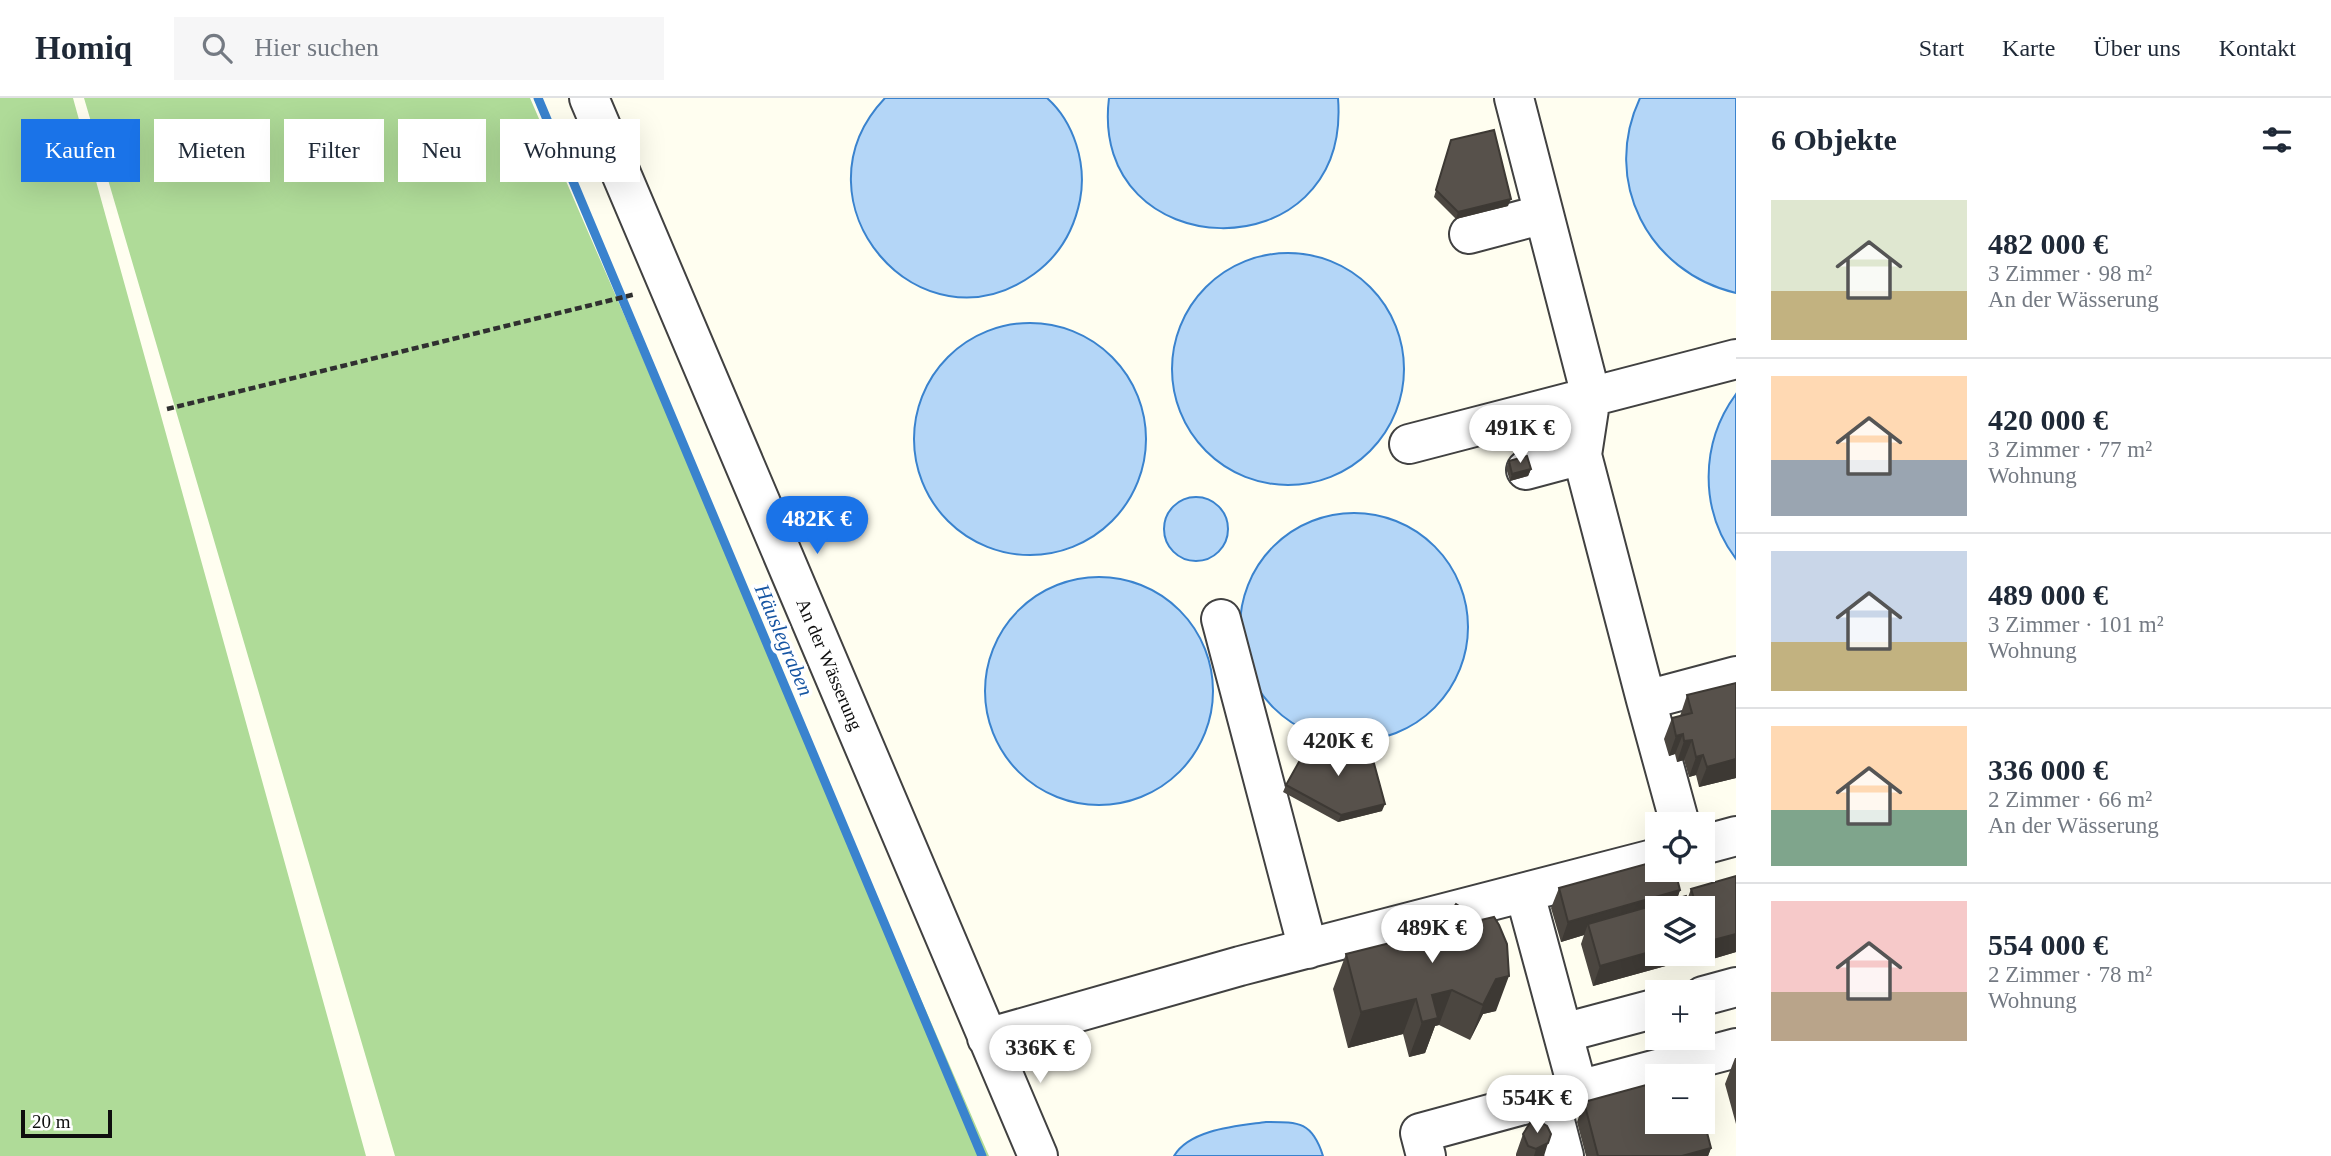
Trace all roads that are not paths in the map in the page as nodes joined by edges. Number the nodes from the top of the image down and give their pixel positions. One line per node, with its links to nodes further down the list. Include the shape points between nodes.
1 (589, 98): 23 (street, An der Wässerung)
2 (1514, 98): 3 (street)
3 (1544, 214): 4 (street); 6 (street)
4 (1469, 234)
5 (1736, 359): 6 (street)
6 (1591, 396): 7 (street); 8 (street)
7 (1409, 444)
8 (1582, 455): 9 (street); 12 (street)
9 (1526, 470)
10 (1221, 619): 18 (street)
11 (1736, 676): 12 (street)
12 (1646, 700): 13 (street)
13 (1677, 812)
14 (1736, 836): 15 (street)
15 (1715, 842)
16 (1645, 861): 17 (street)
17 (1525, 894): 18 (street); 22 (street)
18 (1308, 949): 23 (street)
19 (1736, 987): 20 (street)
20 (1715, 993)
21 (1645, 1011): 22 (street)
22 (1563, 1033): 25 (street)
23 (987, 1038): 26 (street, An der Wässerung)
24 (1736, 1048): 25 (street)
25 (1564, 1094): 27 (street, via 1420,1133); 28 (street)
26 (1038, 1156)
27 (1426, 1156)
28 (1564, 1156)

